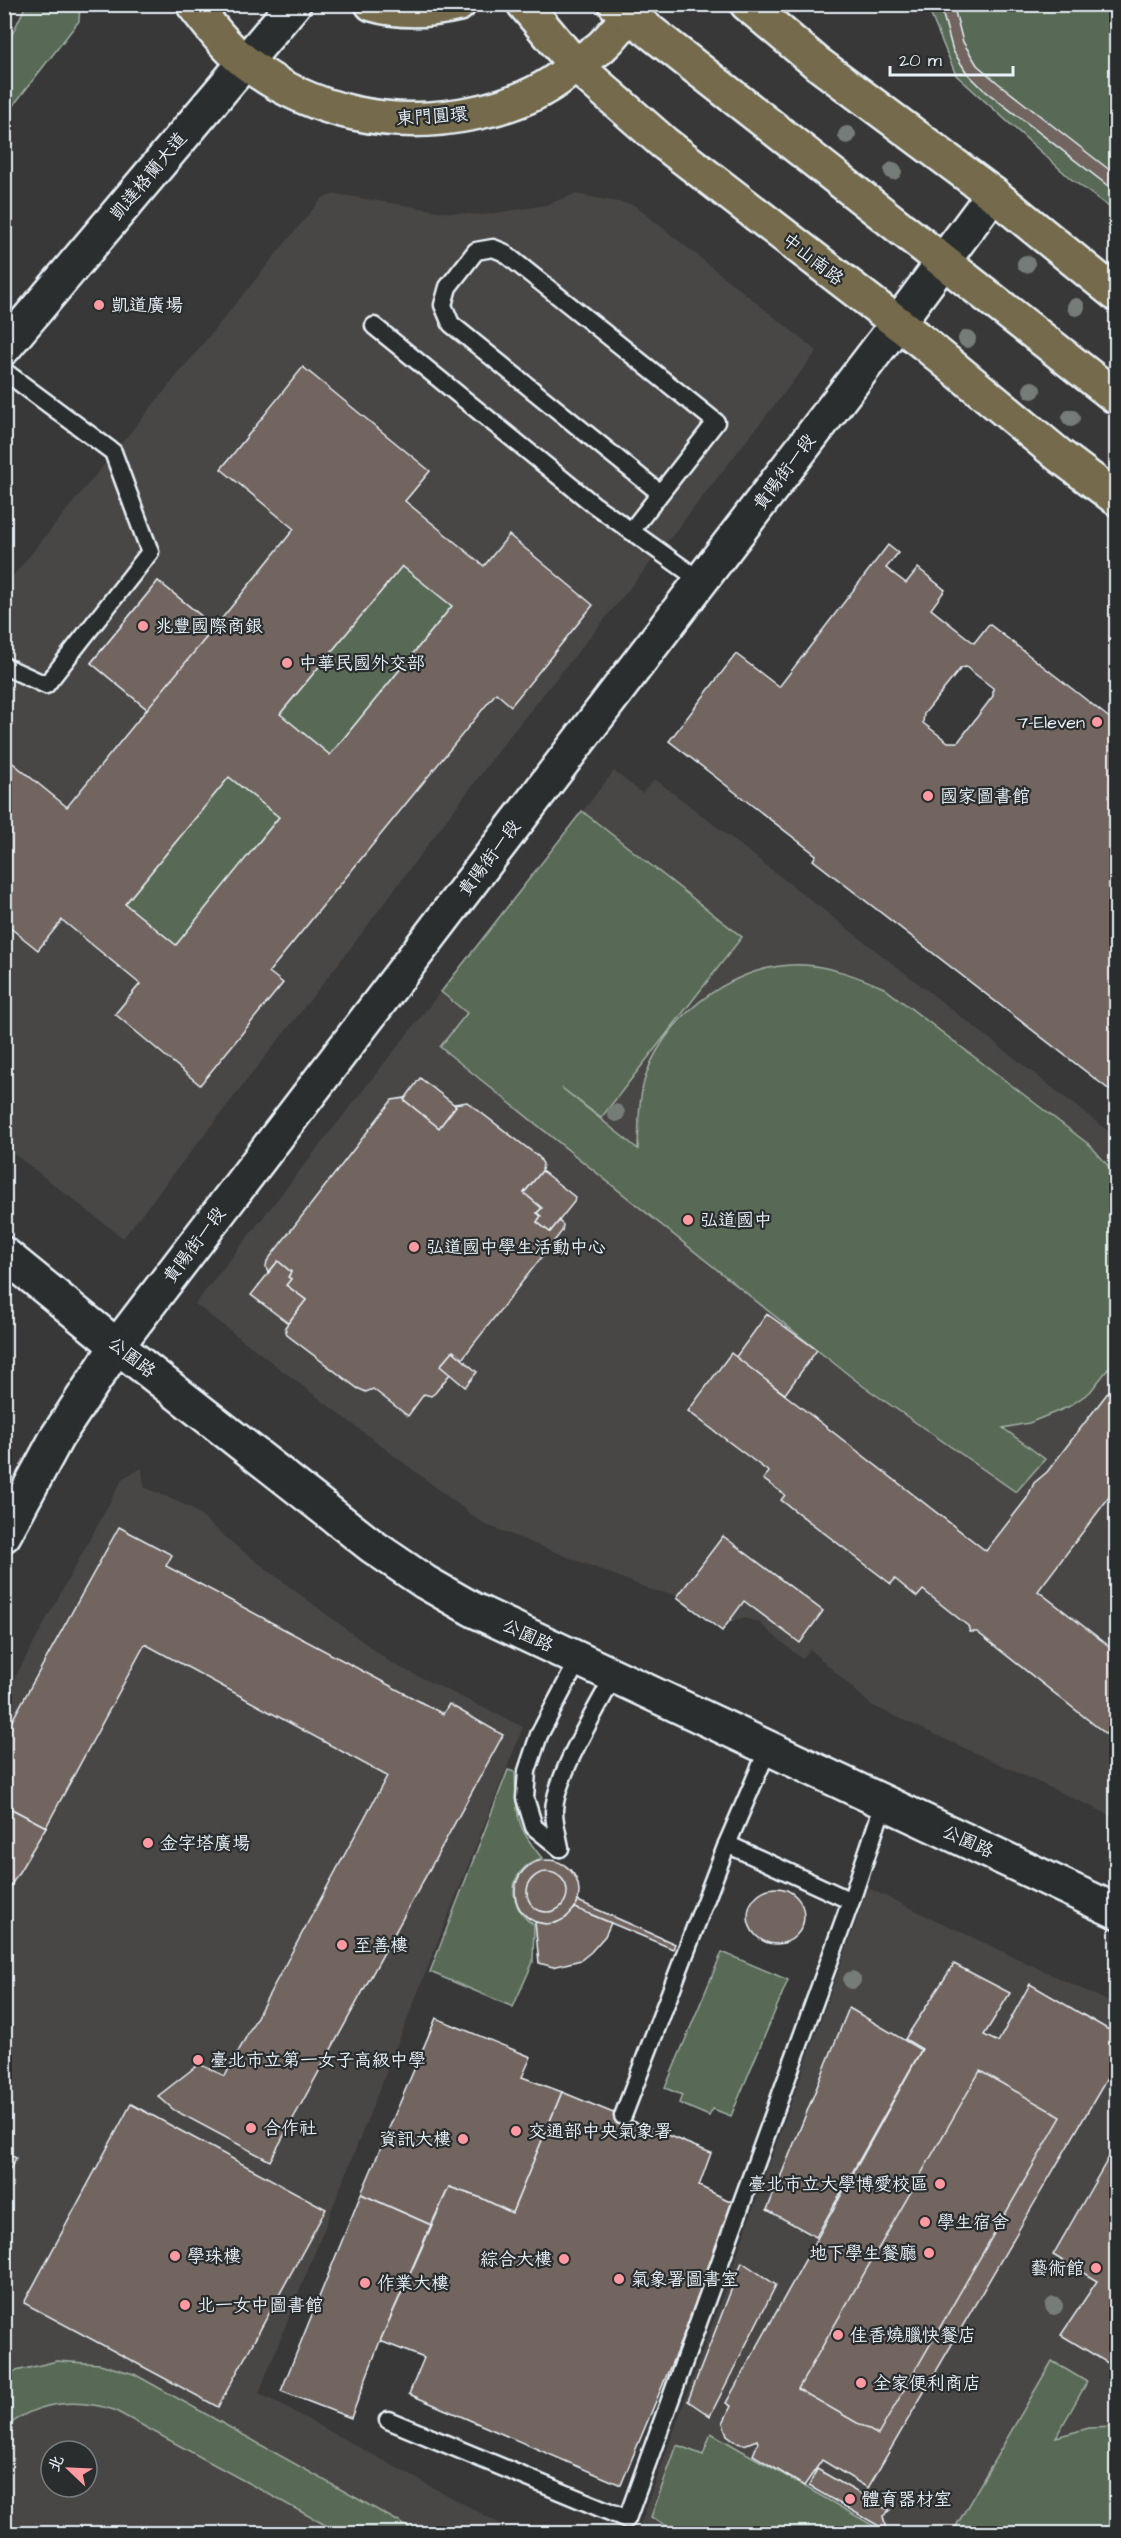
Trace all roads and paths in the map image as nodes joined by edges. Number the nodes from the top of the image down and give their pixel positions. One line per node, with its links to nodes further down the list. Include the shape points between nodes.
1 (193, 4): 8 (main road, 東門圓環)
2 (294, 4): 8 (street, 凱達格蘭大道)
3 (372, 4): 4 (main road, via 410,11)
4 (459, 4)
5 (524, 4): 9 (main road, 中山南路)
6 (747, 4): 10 (main road, via 817,63)
7 (627, 8): 9 (main road, 東門圓環, via 601,47); 11 (main road)
8 (245, 62): 9 (main road, 東門圓環, via 285,88 324,105 365,117 407,121 491,110 531,95 568,74); 15 (street, 凱達格蘭大道)
9 (575, 64): 13 (main road, 中山南路, via 664,143)
10 (993, 194): 11 (street, 貴陽街一段); 12 (main road)
11 (942, 262): 13 (street, 貴陽街一段); 17 (main road)
12 (1116, 294)
13 (897, 324): 19 (main road, 中山南路); 21 (street, 貴陽街一段)
14 (374, 326): 20 (lane)
15 (4, 348)
16 (4, 371): 22 (lane, via 113,452 150,552 46,685)
17 (1116, 397)
18 (660, 493): 18 (lane, via 451,324 443,305 447,287 476,251 493,248 503,252 716,422); 20 (lane)
19 (1116, 498)
20 (631, 531): 21 (lane)
21 (701, 581): 24 (street, 貴陽街一段)
22 (4, 666)
23 (4, 1254): 24 (street, 公園路)
24 (117, 1346): 25 (street, 貴陽街一段, via 57,1437); 26 (street, 公園路, via 372,1546 425,1582 474,1610)
25 (4, 1535)
26 (579, 1659): 27 (street, 公園路); 27 (lane, via 539,1736 527,1771 525,1798 534,1827 560,1848 554,1811 559,1788)
27 (614, 1676): 28 (street, 公園路)
28 (768, 1749): 29 (street, 公園路); 30 (lane)
29 (884, 1803): 31 (lane); 32 (street, 公園路)
30 (728, 1844): 31 (lane); 33 (lane)
31 (851, 1901): 34 (lane, via 627,2518)
32 (1116, 1911)
33 (623, 2116)
34 (388, 2420)

